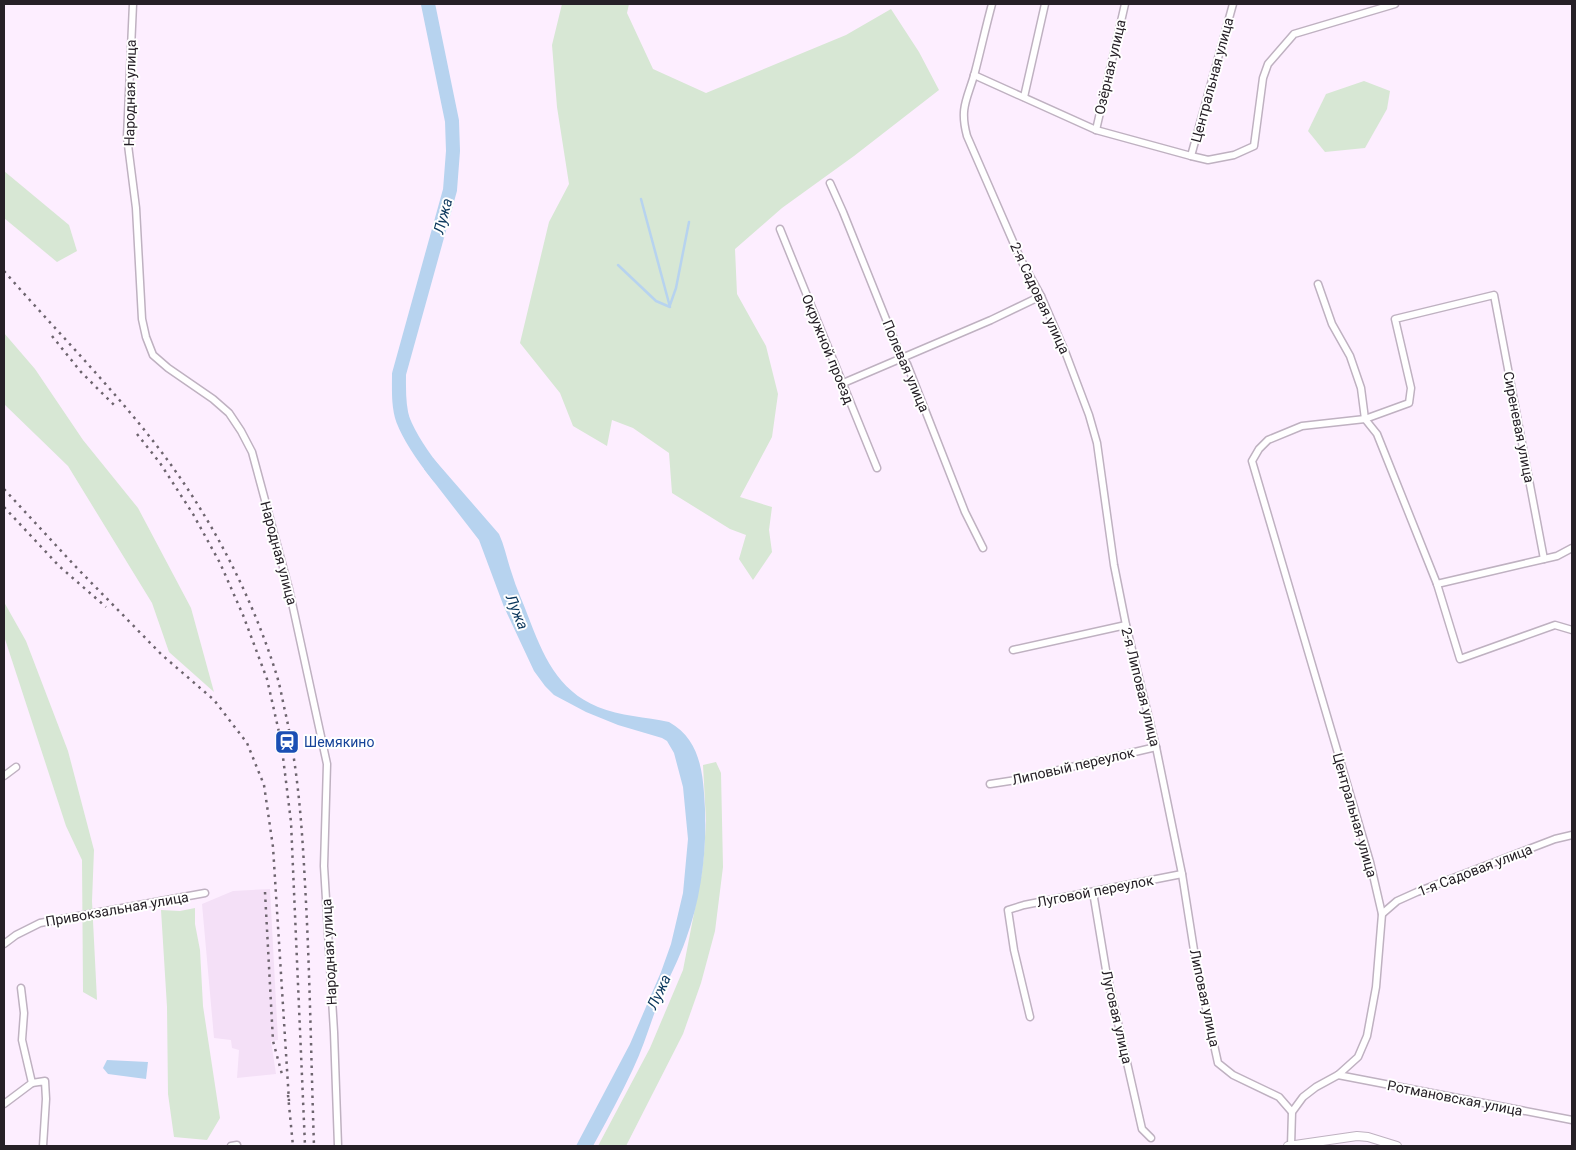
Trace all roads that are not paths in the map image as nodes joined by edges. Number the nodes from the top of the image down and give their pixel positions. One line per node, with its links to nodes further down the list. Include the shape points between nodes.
1 (133, 4): 46 (street, Народная улица, via 127,136 146,337 153,355 229,413 252,452 289,588 328,764 324,866)
2 (992, 4): 7 (street)
3 (1045, 4): 8 (street)
4 (1125, 4): 9 (street, Озёрная улица)
5 (1232, 4): 10 (street, Центральная улица)
6 (1396, 4): 10 (street, via 1294,34 1268,64 1263,78 1254,146 1234,155 1208,160)
7 (974, 74): 8 (street); 14 (street, 2-я Садовая улица, via 964,101 963,122 967,136 1021,260)
8 (1024, 97): 9 (street)
9 (1096, 130): 10 (street)
10 (1191, 156)
11 (830, 183): 15 (street, Полевая улица)
12 (780, 229): 16 (street, Окружной проезд)
13 (1318, 284): 17 (street, via 1332,324 1350,356 1361,388)
14 (1041, 296): 15 (street); 19 (street, 2-я Садовая улица, via 1089,415 1097,443)
15 (902, 359): 16 (street); 20 (street, Полевая улица, via 907,364)
16 (841, 384): 18 (street, Окружной проезд)
17 (1366, 418): 22 (street, Сиреневая улица, via 1409,402 1411,388 1396,319 1494,295); 23 (street, via 1377,434); 35 (street, Центральная улица, via 1302,426 1268,440 1252,461 1370,862)
18 (877, 468)
19 (1105, 500): 24 (street, 2-я Липовая улица)
20 (983, 548)
21 (1572, 548): 22 (street)
22 (1544, 559): 23 (street)
23 (1437, 584): 25 (street, via 1460,659 1555,625)
24 (1126, 626): 26 (street); 27 (street, 2-я Липовая улица)
25 (1572, 630)
26 (1013, 650)
27 (1156, 746): 30 (street, Липовый переулок); 32 (street, 2-я Липовая улица)
28 (16, 767): 29 (street)
29 (4, 776)
30 (990, 784)
31 (1572, 835): 35 (street, 1-я Садовая улица, via 1417,892 1397,901)
32 (1182, 874): 33 (street, Луговой переулок); 42 (street, Липовая улица, via 1196,963 1218,1063 1233,1075 1279,1097)
33 (1093, 892): 38 (street, Луговой переулок, via 1008,910); 44 (street, Луговая улица, via 1106,970 1142,1129)
34 (205, 893): 36 (street, Привокзальная улица, via 40,923)
35 (1382, 914): 39 (street, Центральная улица, via 1376,987 1367,1036 1358,1057)
36 (4, 944)
37 (20, 988): 40 (street, via 24,1013 22,1040)
38 (1030, 1017)
39 (1338, 1075): 42 (street, Центральная улица, via 1316,1086); 43 (street, Ротмановская улица)
40 (32, 1084): 41 (street); 45 (street, via 45,1081)
41 (4, 1104)
42 (1292, 1112): 47 (street)
43 (1572, 1120)
44 (1151, 1138)
45 (43, 1146)
46 (338, 1146)
47 (1290, 1146): 48 (street, via 1357,1136)
48 (1397, 1146)

